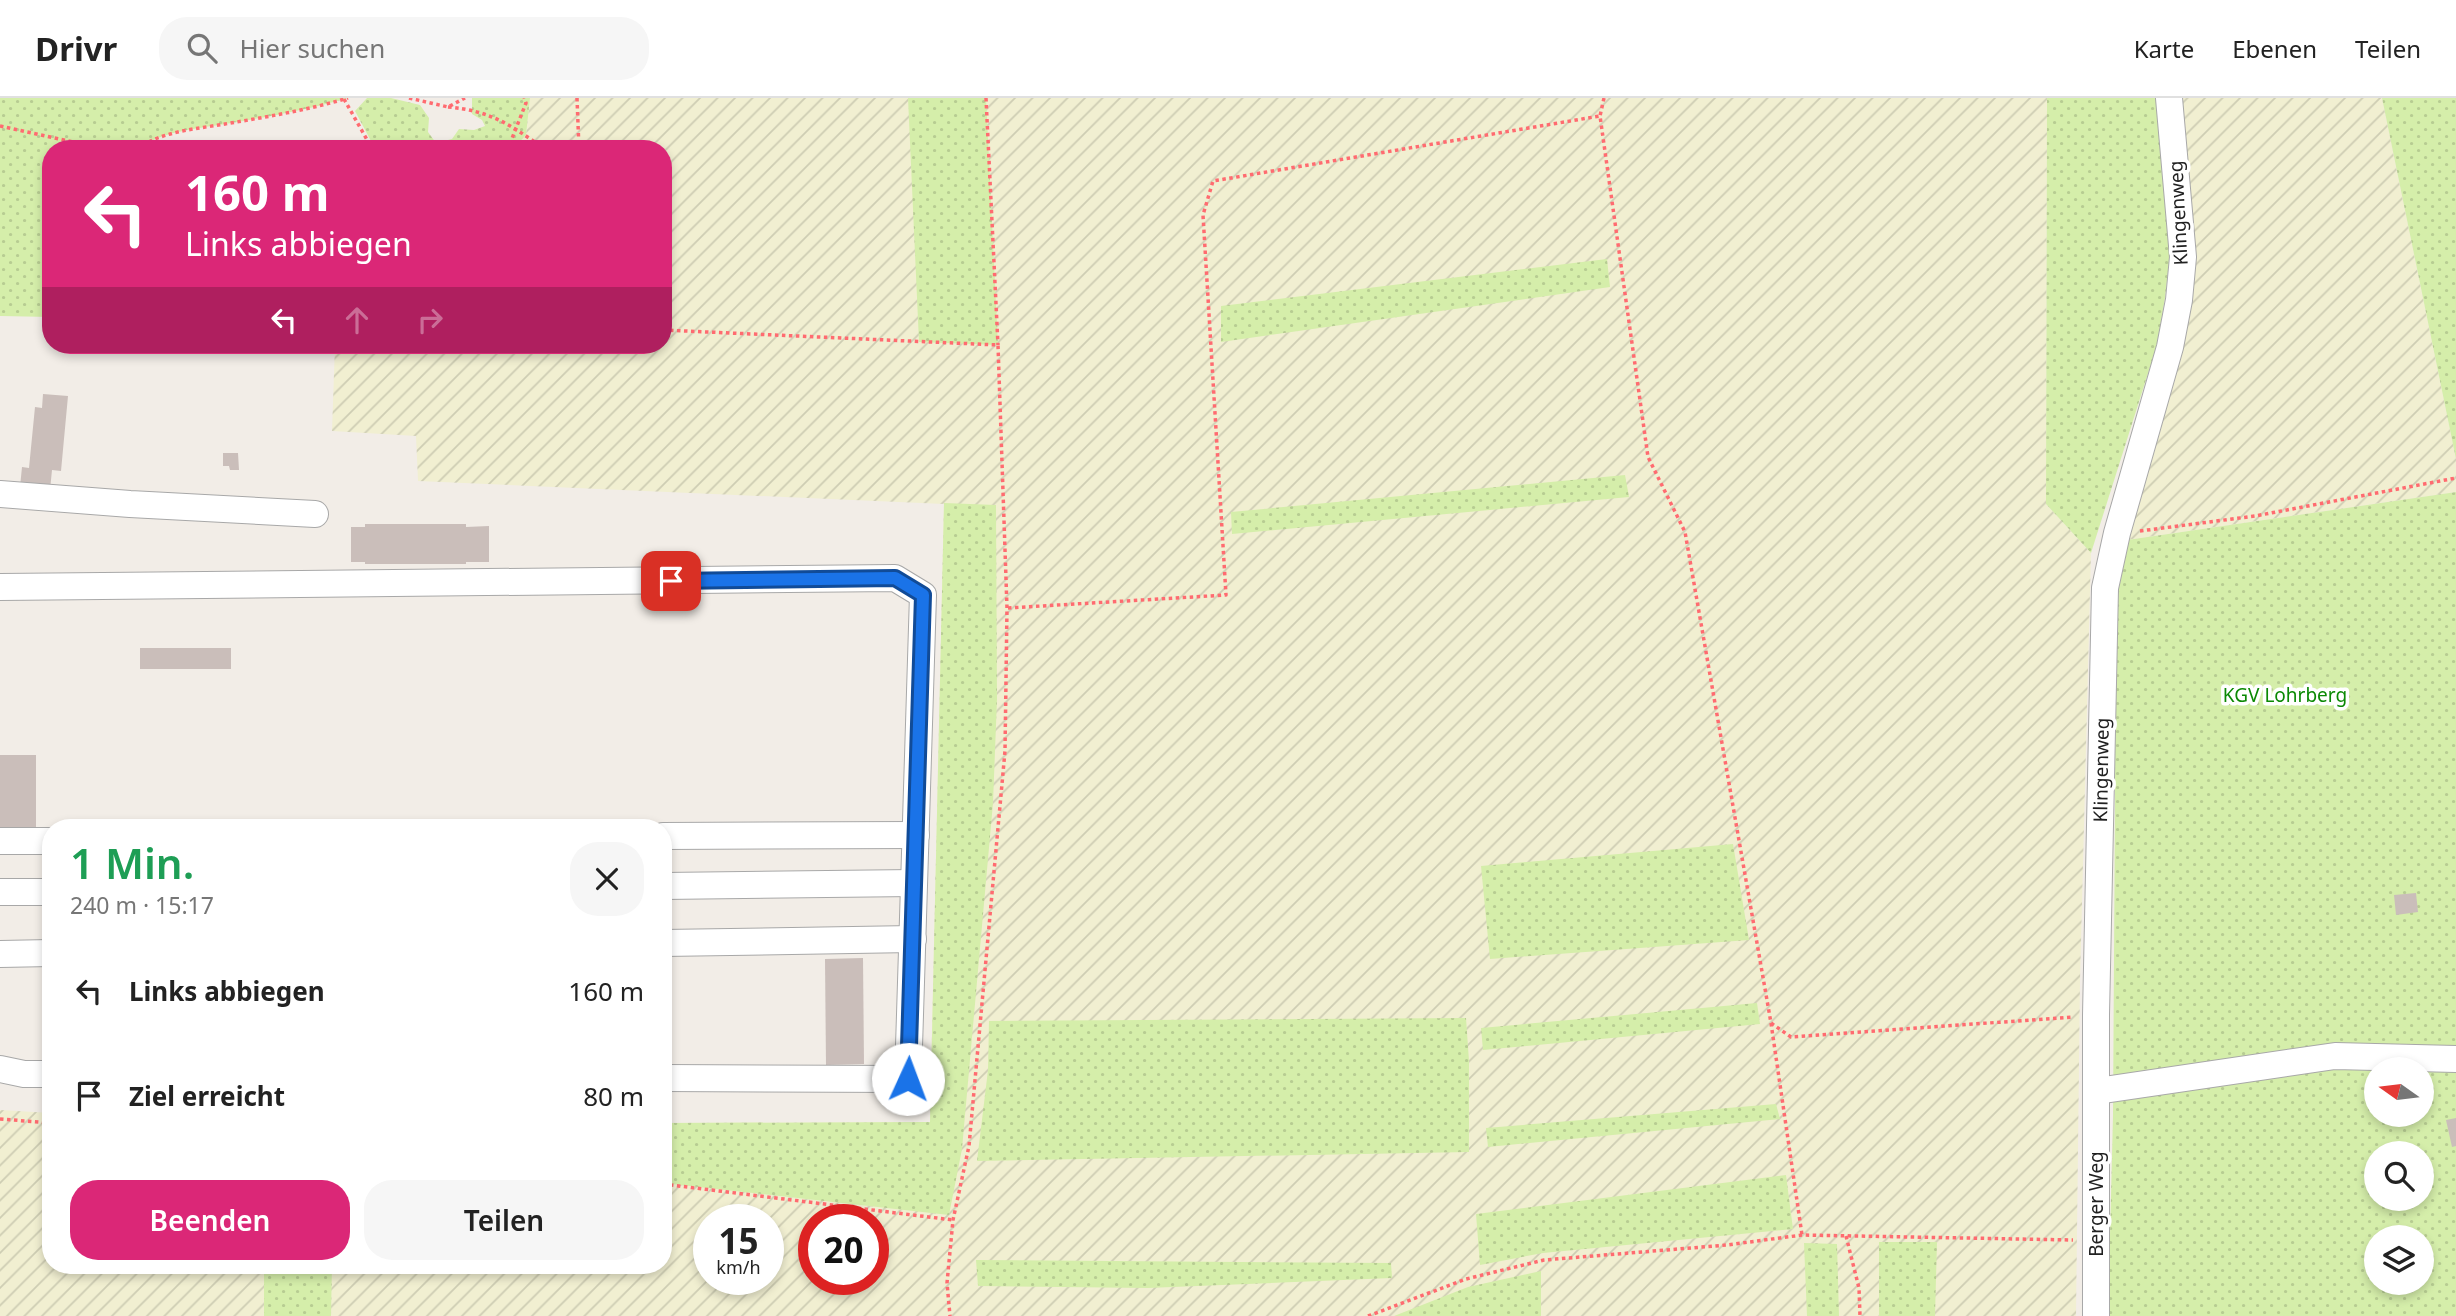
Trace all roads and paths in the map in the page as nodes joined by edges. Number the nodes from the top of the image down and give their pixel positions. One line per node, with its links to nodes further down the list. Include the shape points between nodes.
1 (409, 98): 9 (path)
2 (465, 98): 9 (path)
3 (524, 98): 12 (path)
4 (577, 98): 18 (path)
5 (986, 98): 20 (path)
6 (1604, 98): 10 (path)
7 (2169, 98): 24 (street, Klingenweg, via 2183,257 2179,300)
8 (346, 99): 14 (path); 15 (path)
9 (448, 107): 12 (path, via 490,115)
10 (1600, 116): 26 (path, via 1213,181 1203,215 1226,595); 40 (path, via 1648,457 1685,532)
11 (0, 126): 13 (path)
12 (516, 129): 16 (path); 17 (path)
13 (64, 140)
14 (152, 140)
15 (367, 140)
16 (511, 140)
17 (532, 140)
18 (579, 140)
19 (672, 330): 20 (path)
20 (998, 345): 26 (path)
21 (2456, 478): 24 (path, via 2255,516)
22 (0, 494): 23 (street)
23 (315, 514)
24 (2117, 533): 39 (street, Klingenweg, via 2105,588)
25 (0, 587): 27 (street, via 895,578 923,595)
26 (1007, 608): 49 (path, via 1005,751 969,1146)
27 (916, 835): 28 (street); 31 (street)
28 (672, 836)
29 (0, 841): 30 (street)
30 (42, 841)
31 (914, 883): 32 (street); 35 (street)
32 (672, 886)
33 (0, 892): 34 (street)
34 (42, 892)
35 (913, 939): 36 (street); 44 (street, via 908,1079)
36 (672, 943)
37 (42, 953): 38 (street)
38 (0, 954)
39 (2096, 1015): 40 (path, via 1791,1037); 45 (street, Klingenweg)
40 (1771, 1023): 50 (path)
41 (2456, 1059): 45 (street, via 2335,1056)
42 (0, 1069): 43 (street)
43 (42, 1074)
44 (672, 1078)
45 (2097, 1091): 52 (street, Berger Weg)
46 (0, 1119): 47 (path)
47 (42, 1122)
48 (672, 1185): 49 (path)
49 (953, 1220): 53 (path, via 947,1283)
50 (1802, 1235): 51 (path); 54 (path, via 1544,1260 1466,1279)
51 (1846, 1236): 52 (path); 55 (path)
52 (2096, 1241): 56 (street, Berger Weg)
53 (950, 1316)
54 (1368, 1316)
55 (1860, 1316)
56 (2096, 1316)

